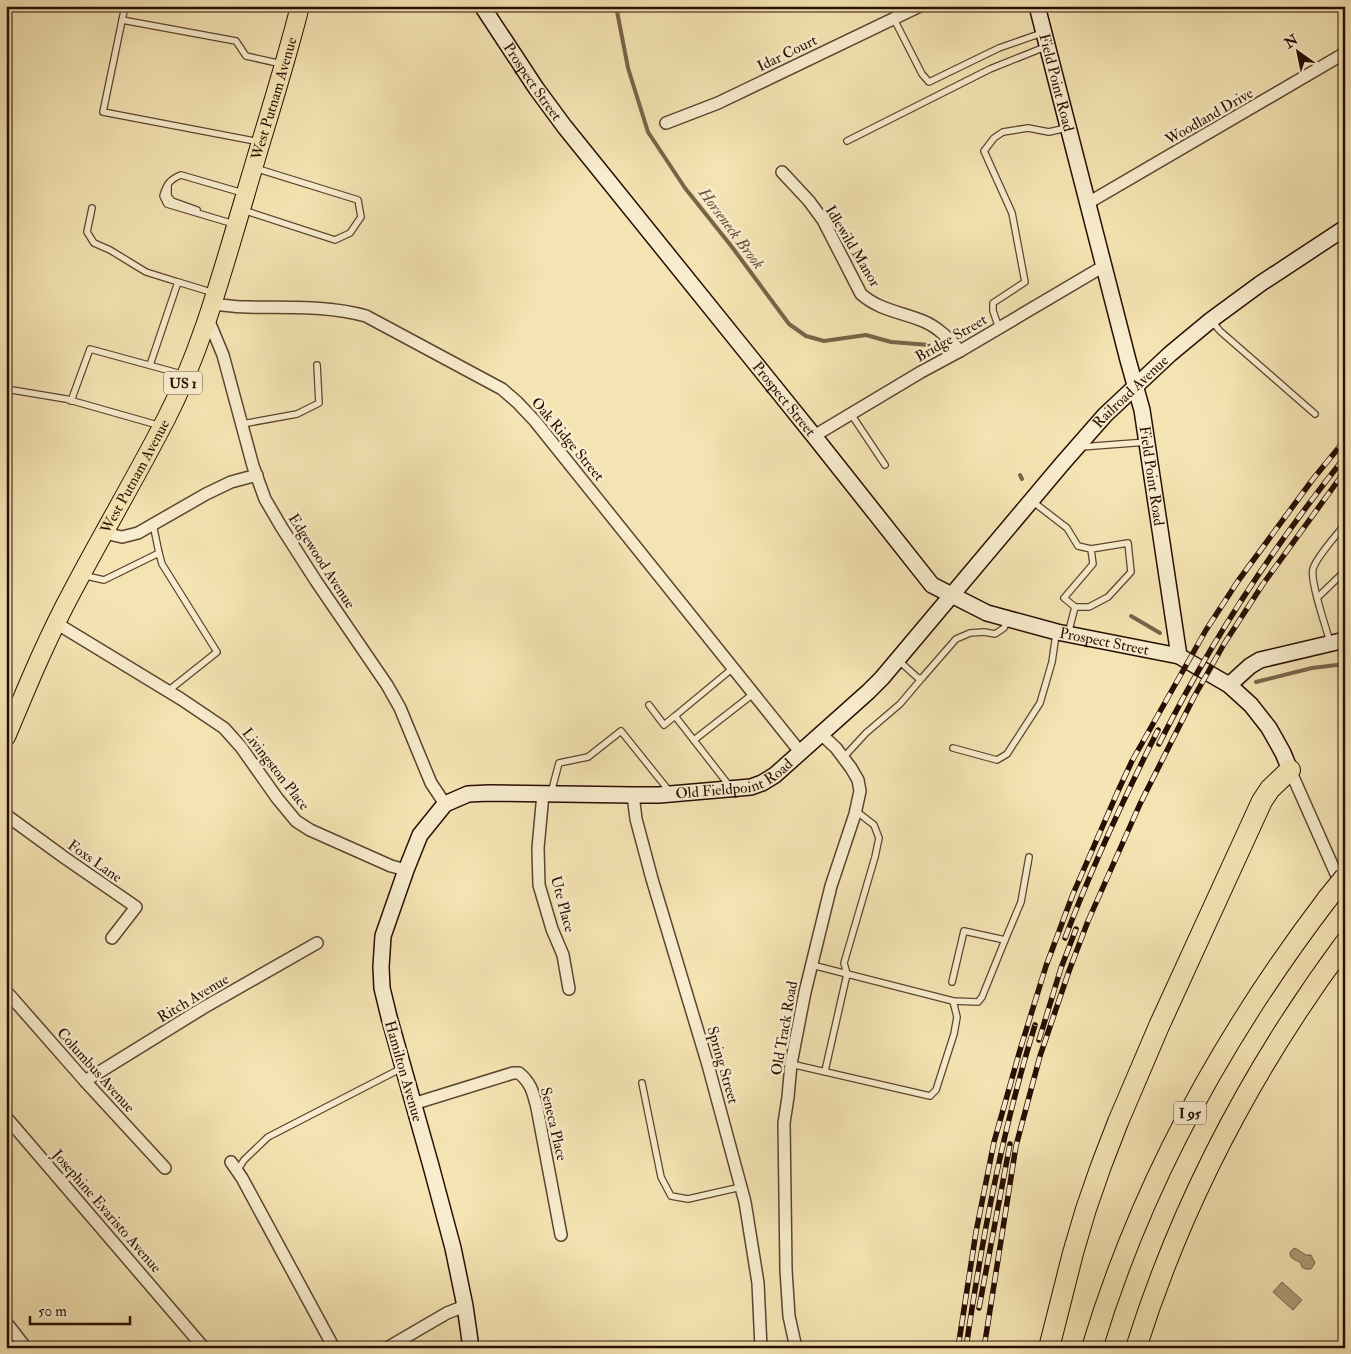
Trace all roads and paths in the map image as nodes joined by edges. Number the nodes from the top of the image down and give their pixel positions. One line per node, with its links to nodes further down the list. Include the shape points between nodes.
1 (125, 6): 7 (lane)
2 (300, 6): 10 (main road, West Putnam Avenue / US 1)
3 (482, 6): 37 (main road, Prospect Street, via 559,120)
4 (920, 6): 6 (street, Idar Court)
5 (1037, 6): 8 (main road, Field Point Road)
6 (894, 19): 8 (lane, via 929,82 999,48); 11 (street, Idar Court, via 718,103)
7 (122, 20): 10 (lane, via 236,41 246,56); 14 (lane, via 104,112)
8 (1046, 39): 12 (main road, Field Point Road); 13 (lane)
9 (1345, 54): 17 (street, Woodland Drive)
10 (284, 64): 14 (main road, West Putnam Avenue / US 1)
11 (666, 123)
12 (1068, 128): 17 (main road, Field Point Road); 25 (lane, via 1050,132 1028,128 1003,132 984,151 1012,213 1026,282 993,303)
13 (846, 141)
14 (262, 142): 15 (main road, West Putnam Avenue / US 1)
15 (254, 168): 19 (main road, West Putnam Avenue / US 1); 19 (lane, via 358,200 361,217 350,233 335,240)
16 (782, 172): 26 (street, Idlewild Manor, via 822,220 861,294 882,308 925,322 946,336)
17 (1088, 203): 21 (main road, Field Point Road)
18 (92, 208): 22 (lane, via 87,232 94,243 146,272)
19 (241, 209): 19 (lane, via 181,174 169,182 163,196 167,204 208,217); 23 (main road, West Putnam Avenue / US 1)
20 (1345, 228): 24 (main road, Railroad Avenue)
21 (1104, 266): 25 (street, Bridge Street); 30 (main road, Field Point Road)
22 (178, 282): 23 (lane); 27 (lane)
23 (212, 305): 29 (main road, West Putnam Avenue / US 1); 35 (street, Edgewood Avenue); 59 (street, Oak Ridge Street, via 324,308 366,316 502,389 535,420)
24 (1211, 320): 30 (main road, Railroad Avenue); 34 (lane)
25 (999, 328): 26 (street, Bridge Street)
26 (960, 351): 33 (street, Bridge Street)
27 (150, 365): 29 (lane); 32 (lane, via 90,349)
28 (317, 365): 35 (lane, via 319,403 297,414)
29 (186, 375): 36 (main road, West Putnam Avenue / US 1)
30 (1136, 386): 38 (main road, Field Point Road); 39 (main road, Railroad Avenue)
31 (6, 389): 32 (lane)
32 (71, 400): 36 (lane)
33 (851, 414): 37 (street, Bridge Street); 40 (lane)
34 (1315, 414)
35 (242, 424): 41 (street, Edgewood Avenue)
36 (163, 426): 45 (main road, West Putnam Avenue / US 1)
37 (814, 436): 50 (main road, Prospect Street, via 932,585)
38 (1146, 442): 39 (lane); 57 (main road, Field Point Road)
39 (1077, 447): 42 (main road, Railroad Avenue)
40 (885, 465)
41 (257, 475): 43 (street, via 231,482); 77 (street, Edgewood Avenue, via 265,499 282,528 387,685 431,783)
42 (1032, 501): 46 (lane, via 1068,528 1078,546); 50 (main road, Railroad Avenue)
43 (153, 524): 45 (street, via 122,538); 47 (lane)
44 (1345, 524): 51 (lane, via 1314,569 1313,580)
45 (104, 533): 49 (main road, West Putnam Avenue / US 1)
46 (1091, 549): 52 (lane, via 1093,564 1064,598); 52 (lane, via 1128,543 1131,572 1108,597 1089,607)
47 (159, 553): 49 (lane, via 104,580); 62 (lane, via 162,564 217,652)
48 (1345, 571): 51 (lane)
49 (81, 575): 54 (main road, West Putnam Avenue / US 1)
50 (952, 596): 53 (main road, Prospect Street); 58 (main road, Old Fieldpoint Road)
51 (1318, 597): 56 (lane)
52 (1075, 607): 55 (lane)
53 (1008, 619): 55 (main road, Prospect Street); 60 (lane, via 1004,628 995,634 970,633 956,639)
54 (56, 623): 62 (street, Livingston Place); 67 (main road, West Putnam Avenue / US 1)
55 (1062, 633): 57 (main road, Prospect Street); 69 (lane, via 1040,703 1007,754 997,760)
56 (1337, 642): 61 (main road, via 1260,660)
57 (1179, 656): 61 (main road)
58 (898, 660): 60 (lane); 66 (main road, Old Fieldpoint Road)
59 (733, 668): 63 (street, Oak Ridge Street); 65 (lane)
60 (922, 678): 71 (lane, via 900,704)
61 (1229, 685): 72 (main road, via 1269,728)
62 (168, 691): 81 (street, Livingston Place, via 224,728 242,747 296,821 310,830)
63 (753, 694): 68 (lane); 70 (street, Oak Ridge Street)
64 (649, 705): 65 (lane, via 664,725)
65 (675, 716): 68 (lane)
66 (822, 734): 70 (main road, Old Fieldpoint Road); 71 (street, Old Track Road)
67 (6, 736)
68 (694, 740): 73 (lane)
69 (953, 748)
70 (801, 753): 73 (main road, Old Fieldpoint Road, via 762,783)
71 (843, 758): 78 (street, Old Track Road, via 858,780 860,791)
72 (1290, 770): 83 (street); 114 (highway, via 1262,801 1118,1122 1086,1209)
73 (732, 789): 75 (main road, Old Fieldpoint Road)
74 (547, 794): 75 (lane, via 559,763 588,757 621,731); 76 (main road, Old Fieldpoint Road); 77 (main road, Old Fieldpoint Road, via 468,794); 91 (street, Ute Place, via 538,848 539,885 563,955)
75 (671, 794): 76 (main road, Old Fieldpoint Road)
76 (633, 795): 103 (street, Spring Street, via 652,879)
77 (445, 804): 81 (main road, Hamilton Avenue, via 420,835)
78 (856, 811): 88 (street, Old Track Road, via 831,886); 89 (lane, via 874,825 878,838 844,963)
79 (6, 816): 84 (street, Foxs Lane, via 136,907)
80 (1028, 857): 85 (lane, via 1021,902)
81 (406, 870): 95 (main road, Hamilton Avenue, via 383,936 381,967 382,988)
82 (1345, 877): 83 (highway, I 95, bridge)
83 (1336, 896): 115 (highway, I 95, via 1291,948 1236,1030 1188,1115 1142,1212)
84 (112, 938)
85 (1005, 940): 90 (lane, via 964,931); 93 (lane, via 978,1002)
86 (317, 942): 97 (street, Ritch Avenue)
87 (1345, 943): 116 (highway, I 95, via 1293,1017 1220,1144 1178,1232)
88 (812, 965): 89 (lane); 94 (street, Old Track Road)
89 (847, 974): 93 (lane); 96 (lane)
90 (952, 982)
91 (569, 989)
92 (6, 991): 97 (street, Columbus Avenue)
93 (953, 1001): 96 (lane, via 957,1017 954,1034 936,1090 930,1096)
94 (791, 1064): 96 (lane); 113 (street, Old Track Road, via 784,1123 784,1188 789,1316)
95 (404, 1067): 99 (main road, Hamilton Avenue); 101 (lane, via 268,1137)
96 (825, 1071)
97 (85, 1081): 102 (street, Columbus Avenue)
98 (642, 1083): 103 (lane, via 661,1177 671,1196 688,1199)
99 (414, 1104): 104 (street, Seneca Place, via 513,1073 519,1073 528,1080 537,1108); 105 (main road, Hamilton Avenue, via 453,1248)
100 (6, 1117): 108 (street, Josephine Evaristo Avenue)
101 (234, 1167): 109 (street)
102 (165, 1168)
103 (741, 1188): 112 (street, Spring Street, via 758,1283)
104 (560, 1235)
105 (465, 1306): 110 (street); 111 (main road, Hamilton Avenue)
106 (6, 1322): 107 (street)
107 (26, 1348)
108 (204, 1348)
109 (334, 1348)
110 (387, 1348)
111 (471, 1348)
112 (761, 1348)
113 (796, 1348)
114 (1049, 1348)
115 (1092, 1348)
116 (1136, 1348)

